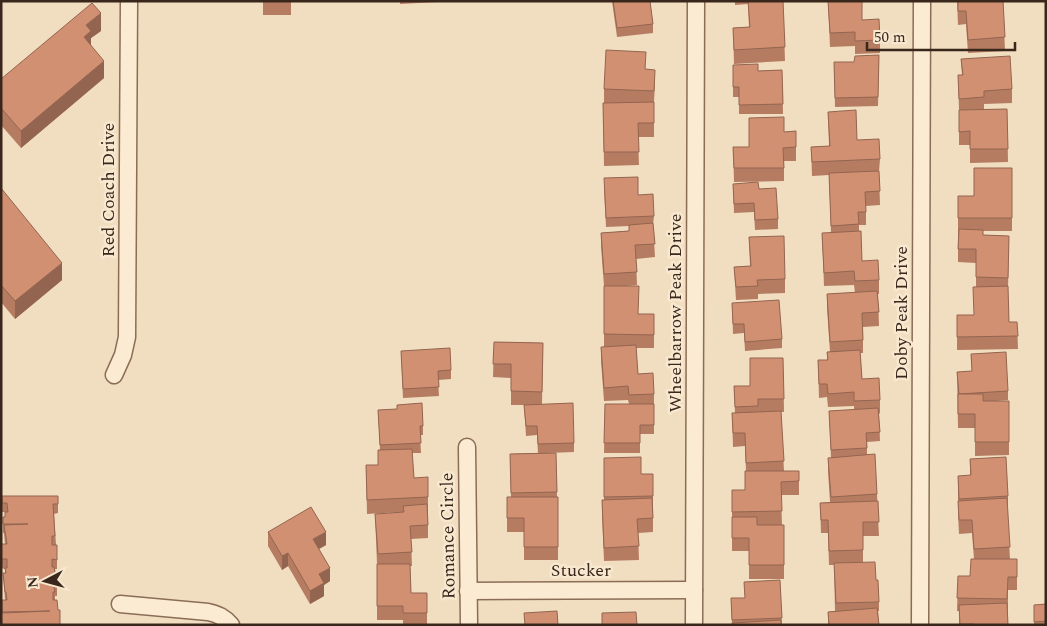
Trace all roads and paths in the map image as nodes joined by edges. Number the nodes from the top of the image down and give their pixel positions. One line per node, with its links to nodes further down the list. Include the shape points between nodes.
1 (128, 1): 4 (street, Red Coach Drive, via 127,336)
2 (696, 1): 6 (street, Wheelbarrow Peak Drive)
3 (922, 1): 12 (street, Doby Peak Drive)
4 (114, 376)
5 (467, 447): 7 (street, Romance Circle)
6 (694, 590): 7 (street, Stucker); 11 (street, Wheelbarrow Peak Drive)
7 (468, 591): 10 (street, Romance Circle)
8 (120, 604): 9 (street, via 208,612 226,618)
9 (231, 625)
10 (469, 625)
11 (694, 625)
12 (920, 625)

